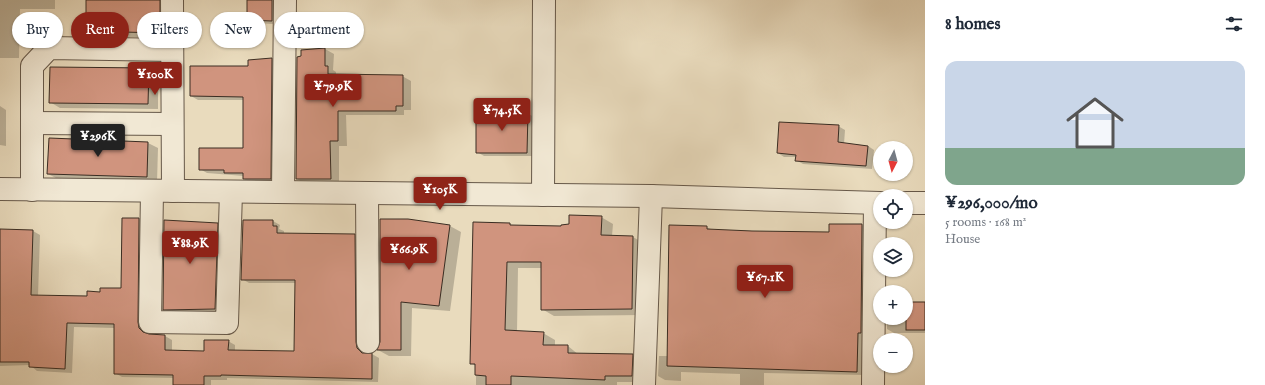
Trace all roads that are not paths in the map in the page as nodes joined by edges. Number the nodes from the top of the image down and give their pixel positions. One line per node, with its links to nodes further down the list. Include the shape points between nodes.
1 (172, 0): 4 (street)
2 (285, 0): 11 (street)
3 (544, 0): 13 (street)
4 (172, 50): 5 (street, via 49,48 32,66); 6 (street)
5 (32, 123): 6 (street); 8 (street)
6 (172, 124): 9 (street)
7 (0, 189): 8 (street)
8 (32, 190): 9 (street)
9 (162, 191): 10 (street); 10 (street, via 150,322 228,323)
10 (231, 192): 11 (street)
11 (283, 192): 12 (street)
12 (367, 193): 13 (street); 19 (street)
13 (543, 195): 14 (street)
14 (651, 196): 15 (street); 20 (street)
15 (873, 203)
16 (913, 203): 17 (street)
17 (925, 203)
18 (876, 229): 21 (street)
19 (368, 342)
20 (644, 385)
21 (873, 385)

